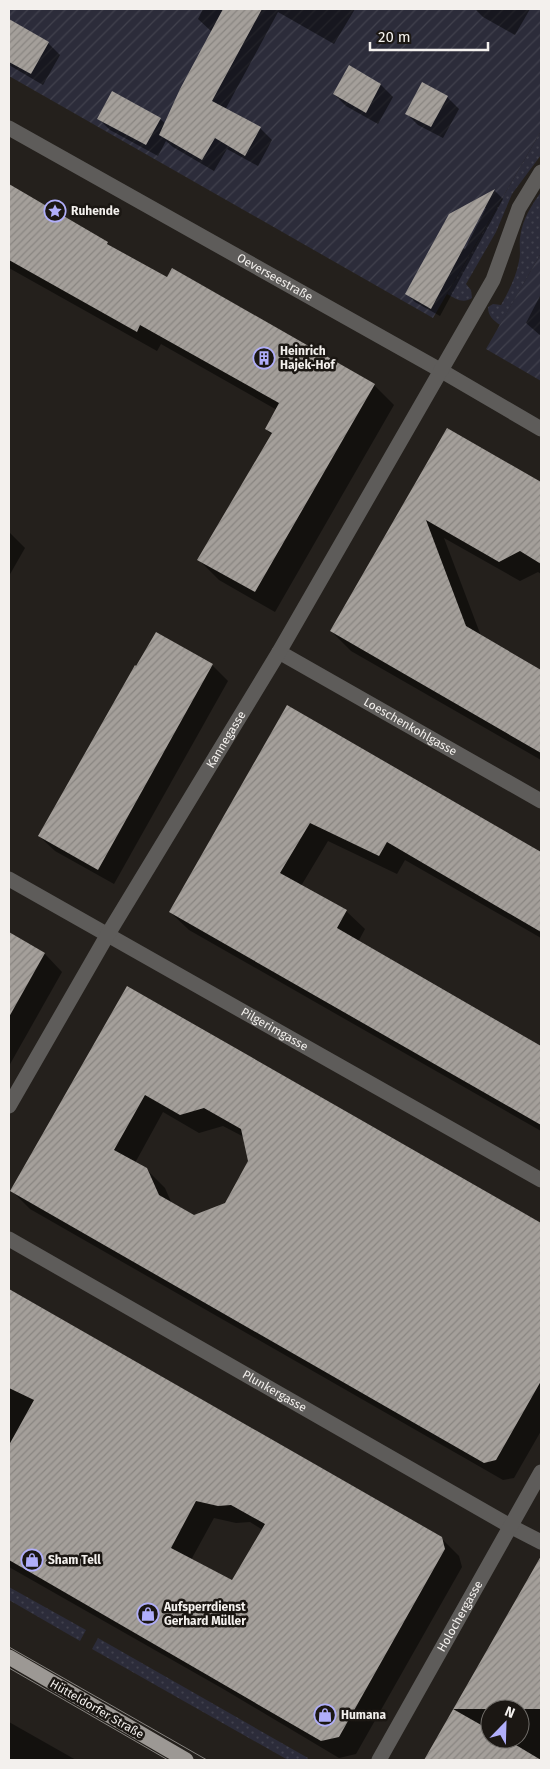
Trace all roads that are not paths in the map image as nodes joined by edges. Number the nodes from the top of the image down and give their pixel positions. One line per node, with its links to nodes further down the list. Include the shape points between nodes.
1 (9, 128): 3 (street, Oeverseestraße)
2 (541, 172): 3 (street, Kannegasse, via 519,208 493,280)
3 (440, 370): 4 (street, Oeverseestraße); 5 (street, Kannegasse)
4 (541, 429)
5 (279, 652): 6 (street, Loeschenkohlgasse); 8 (street, Kannegasse)
6 (541, 801)
7 (9, 879): 8 (street, Pilgerimgasse)
8 (108, 934): 9 (street, Kannegasse); 10 (street, Pilgerimgasse)
9 (9, 1106)
10 (541, 1180)
11 (9, 1239): 13 (street, Plunkergasse)
12 (541, 1472): 13 (street, Holochergasse)
13 (510, 1526): 14 (street, Plunkergasse); 17 (street, Holochergasse)
14 (541, 1542)
15 (9, 1657): 16 (main road, Hütteldorfer Straße)
16 (186, 1760)
17 (379, 1760)

